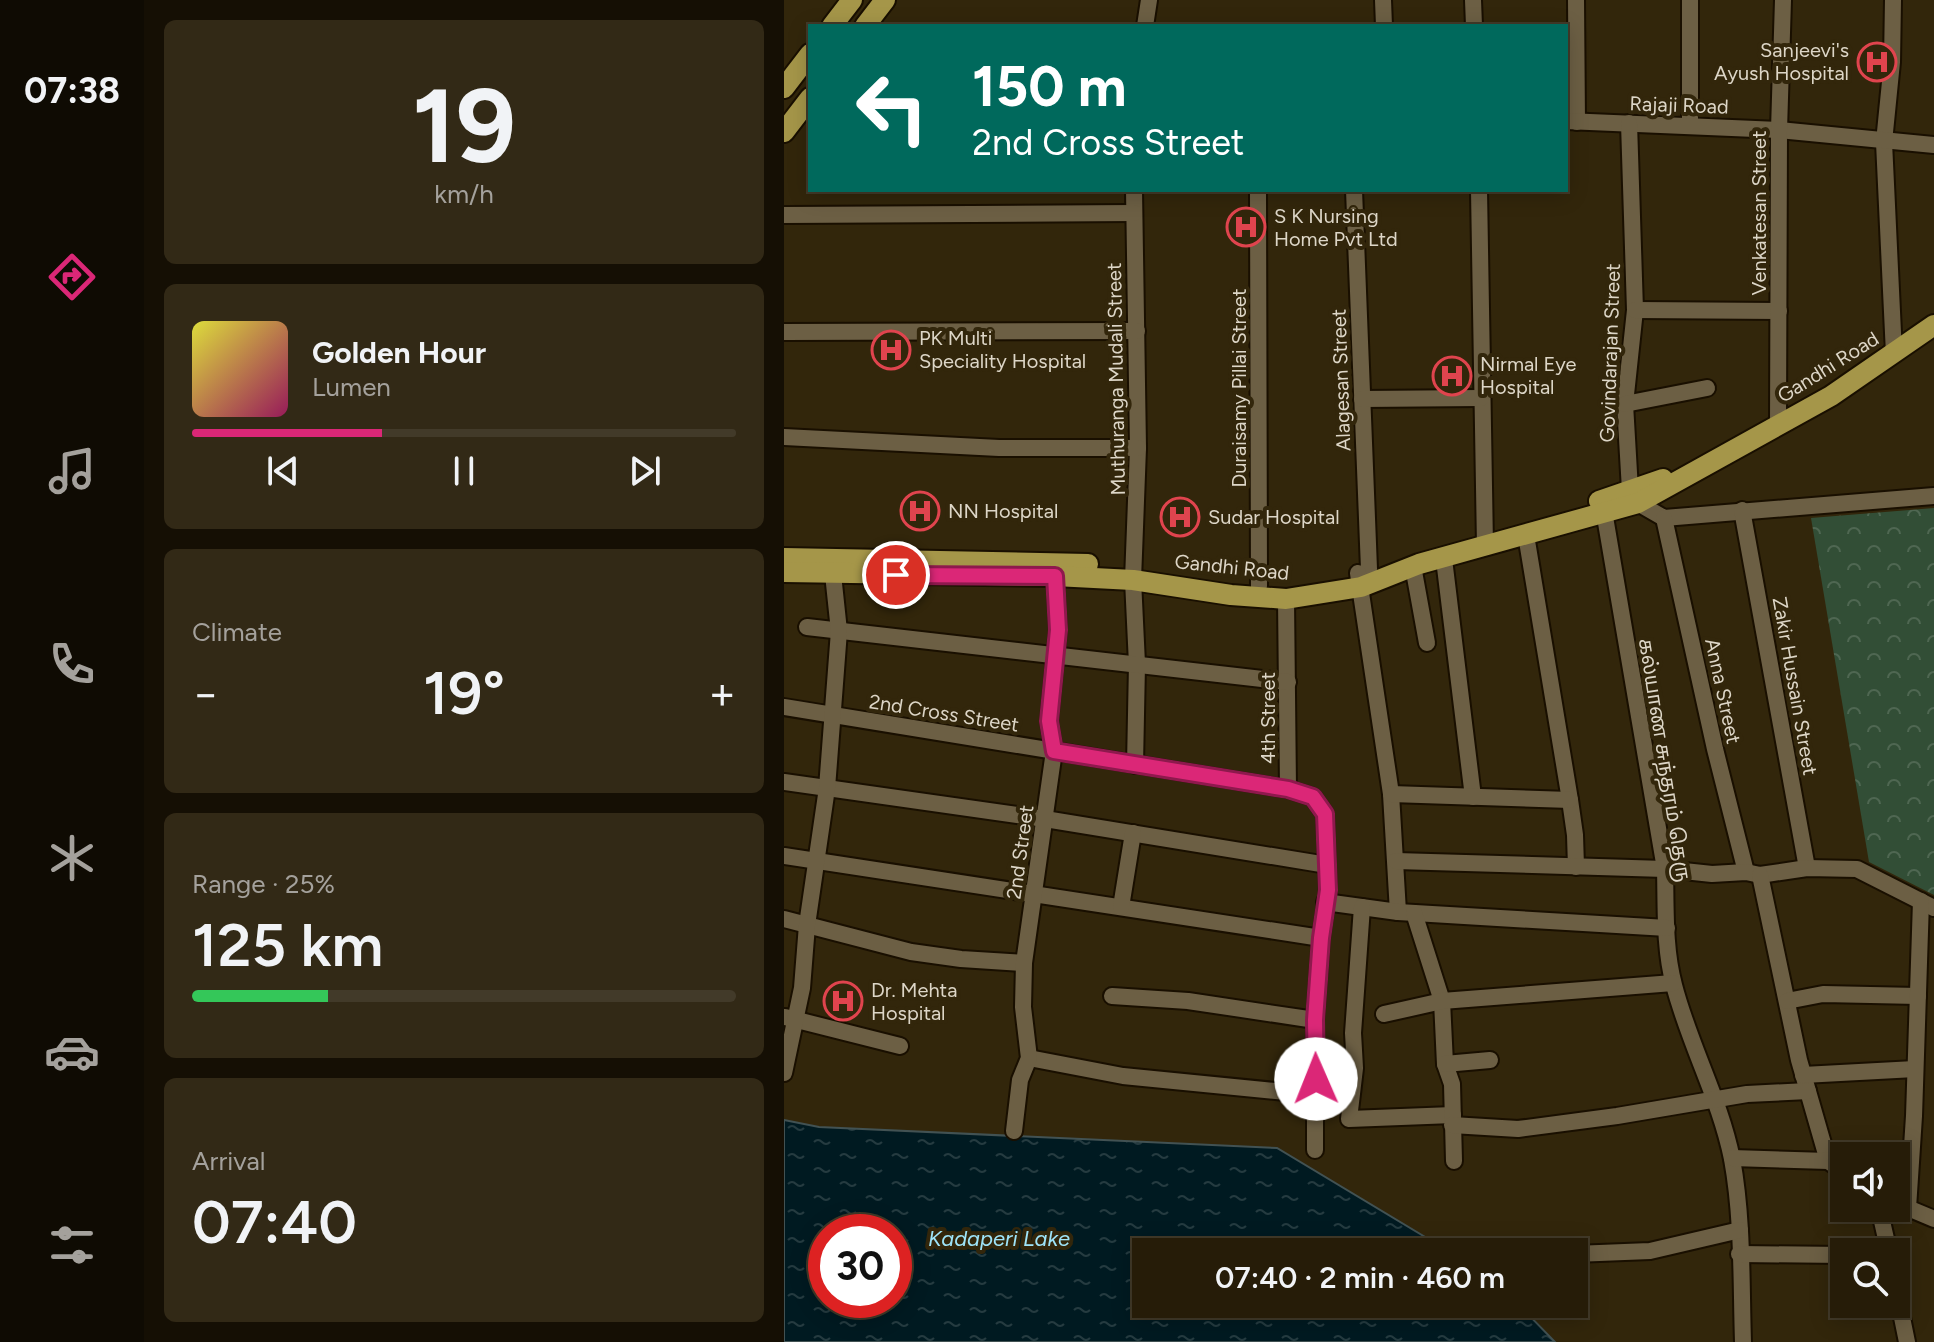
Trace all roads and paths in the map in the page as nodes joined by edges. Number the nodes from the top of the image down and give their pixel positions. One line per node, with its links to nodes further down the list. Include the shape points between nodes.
1 (852, 0): 10 (main road)
2 (885, 0): 11 (main road)
3 (1149, 0): 12 (street)
4 (1383, 0): 13 (street)
5 (1473, 0): 14 (street)
6 (1576, 0): 18 (street)
7 (1690, 0): 20 (street)
8 (1783, 0): 21 (street, Venkatesan Street)
9 (1893, 0): 23 (street)
10 (834, 24)
11 (867, 24)
12 (1145, 24)
13 (1384, 24)
14 (1474, 24)
15 (808, 57): 16 (main road)
16 (784, 88)
17 (806, 111): 22 (main road)
18 (1572, 121): 19 (street, Rajaji Road)
19 (1629, 123): 20 (street, Rajaji Road); 31 (street, Govindarajan Street)
20 (1690, 125): 21 (street, Rajaji Road)
21 (1779, 130): 23 (street, Rajaji Road); 32 (street, Venkatesan Street)
22 (784, 132)
23 (1884, 142): 24 (street, Rajaji Road); 36 (street)
24 (1934, 145)
25 (1134, 192): 29 (street, Muthuranga Mudali Street)
26 (1258, 192): 59 (street, Duraisamy Pillai Street)
27 (1354, 192): 39 (street, Alagesan Street)
28 (1479, 192): 38 (street)
29 (1134, 213): 30 (street); 34 (street, Muthuranga Mudali Street)
30 (784, 215)
31 (1635, 310): 32 (street); 40 (street, Govindarajan Street)
32 (1779, 311): 41 (street, Venkatesan Street)
33 (1934, 325): 36 (main road, Gandhi Road)
34 (1137, 331): 35 (street); 43 (street, Muthuranga Mudali Street)
35 (784, 332)
36 (1894, 354): 41 (main road, Gandhi Road)
37 (1707, 388): 40 (street)
38 (1481, 398): 39 (street); 50 (street)
39 (1362, 399): 58 (street, Alagesan Street)
40 (1625, 404): 44 (street, Govindarajan Street)
41 (1778, 426): 44 (main road, Gandhi Road)
42 (784, 437): 43 (street, via 999,448)
43 (1138, 448): 56 (street, Muthuranga Mudali Street)
44 (1634, 496): 47 (main road, Gandhi Road); 48 (street); 50 (main road, Gandhi Road, via 1595,503)
45 (1934, 496): 46 (street)
46 (1742, 510): 48 (street); 84 (street, Zakir Hussain Street)
47 (1604, 511): 49 (main road, Gandhi Road); 85 (street, கல்யாண சுந்தரம் தெரு)
48 (1664, 518): 86 (street, Anna Street, via 1715,749)
49 (1526, 535): 50 (main road, Gandhi Road); 76 (street)
50 (1484, 540): 52 (main road, Gandhi Road); 58 (main road, Gandhi Road)
51 (784, 558): 56 (main road, Gandhi Road, via 1052,562)
52 (1444, 559): 53 (main road, Gandhi Road); 75 (street)
53 (1413, 566): 58 (main road, Gandhi Road); 63 (street)
54 (784, 572): 55 (main road, Gandhi Road)
55 (833, 574): 57 (main road, Gandhi Road); 62 (street)
56 (1134, 574): 57 (main road, Gandhi Road); 59 (main road, Gandhi Road); 60 (main road, Gandhi Road, via 1231,595); 65 (street, Muthuranga Mudali Street)
57 (1055, 576): 64 (street, 2nd Street)
58 (1363, 576): 59 (main road, Gandhi Road); 60 (main road, Gandhi Road); 74 (street, Alagesan Street)
59 (1259, 586)
60 (1286, 599): 66 (street, 4th Street)
61 (807, 627): 62 (street)
62 (839, 631): 64 (street); 68 (street)
63 (1427, 643)
64 (1054, 655): 65 (street); 69 (street, 2nd Street, via 1049,721)
65 (1137, 664): 66 (street); 70 (street, Muthuranga Mudali Street)
66 (1288, 682): 73 (street, 4th Street)
67 (784, 707): 68 (street, 2nd Cross Street)
68 (833, 716): 69 (street, 2nd Cross Street); 72 (street)
69 (1054, 751): 70 (street, 2nd Cross Street); 77 (street, 2nd Street)
70 (1135, 765): 73 (street, 2nd Cross Street)
71 (784, 782): 72 (street)
72 (827, 788): 77 (street); 80 (street)
73 (1288, 789): 82 (street, 4th Street, via 1313,797 1325,814)
74 (1391, 794): 75 (street); 81 (street, Alagesan Street)
75 (1473, 797): 76 (street)
76 (1570, 800): 83 (street)
77 (1045, 819): 78 (street); 87 (street, 2nd Street)
78 (1133, 833): 82 (street); 90 (street)
79 (784, 856): 80 (street)
80 (818, 861): 87 (street); 94 (street)
81 (1396, 861): 83 (street); 92 (street, Alagesan Street)
82 (1327, 865): 88 (street, 4th Street)
83 (1576, 867): 85 (street)
84 (1807, 868): 86 (street); 89 (street, via 1857,869)
85 (1665, 869): 86 (street); 95 (street, கல்யாண சுந்தரம் தெரு)
86 (1753, 874): 102 (street, Anna Street)
87 (1033, 894): 90 (street); 97 (street, 2nd Street)
88 (1325, 902): 91 (street); 96 (street, 4th Street)
89 (1927, 905): 100 (street)
90 (1121, 907): 96 (street)
91 (1362, 907): 92 (street); 115 (street, via 1349,1119)
92 (1406, 912): 95 (street); 101 (street, Alagesan Street)
93 (784, 919): 94 (street)
94 (807, 925): 97 (street, via 911,952); 104 (street, via 802,988)
95 (1667, 928): 98 (street, கல்யாண சுந்தரம் தெரு)
96 (1321, 938): 105 (street, 4th Street)
97 (1024, 963): 107 (street, 2nd Street)
98 (1673, 983): 101 (street); 114 (street, கல்யாண சுந்தரம் தெரு)
99 (1112, 996): 105 (street)
100 (1918, 996): 102 (street, via 1823,994); 110 (street)
101 (1442, 1001): 103 (street); 109 (street, Alagesan Street)
102 (1787, 1001): 112 (street, Anna Street)
103 (1384, 1014)
104 (789, 1018): 106 (street); 111 (street)
105 (1315, 1020): 113 (street, 4th Street)
106 (900, 1046)
107 (1029, 1058): 113 (street, via 1123,1076); 116 (street, 2nd Street, via 1020,1080)
108 (1490, 1060): 109 (street)
109 (1445, 1064): 115 (street, Alagesan Street, via 1452,1084)
110 (1915, 1069): 112 (street); 117 (street)
111 (784, 1073)
112 (1806, 1083): 114 (street); 121 (street, Anna Street)
113 (1316, 1095): 118 (street, 4th Street)
114 (1714, 1099): 115 (street, via 1518,1129); 119 (street, கல்யாண சுந்தரம் தெரு)
115 (1453, 1120): 120 (street, Alagesan Street)
116 (1014, 1131)
117 (1908, 1142)
118 (1315, 1150)
119 (1732, 1158): 121 (street); 124 (street, கல்யாண சுந்தரம் தெரு)
120 (1454, 1161)
121 (1828, 1161)
122 (1910, 1208): 123 (street)
123 (1934, 1219)
124 (1740, 1230): 125 (street, via 1650,1251); 126 (street, கல்யாண சுந்தரம் தெரு)
125 (1588, 1253)
126 (1739, 1254): 127 (street); 129 (street, கல்யாண சுந்தரம் தெரு)
127 (1830, 1255)
128 (1902, 1318): 130 (street)
129 (1743, 1342)
130 (1907, 1342)

